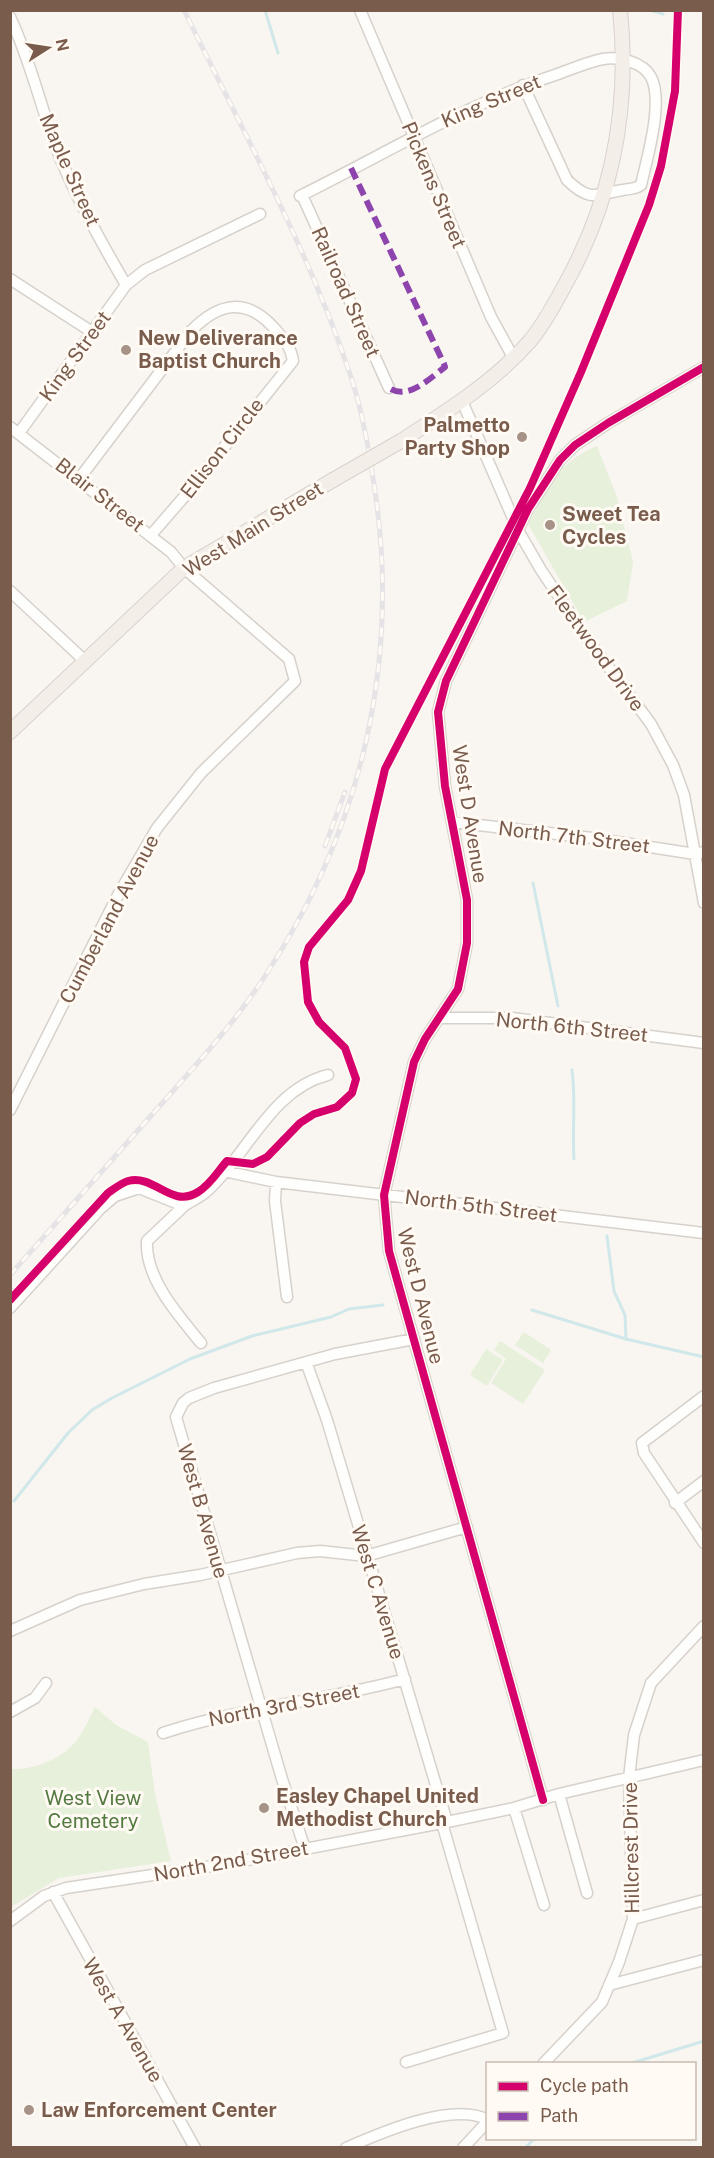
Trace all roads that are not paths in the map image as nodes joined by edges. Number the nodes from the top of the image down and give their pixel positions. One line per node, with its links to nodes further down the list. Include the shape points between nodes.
1 (360, 10): 6 (street, Pickens Street)
2 (620, 10): 4 (main road, West Main Street)
3 (10, 17): 11 (street, Maple Street, via 28,57 55,144 106,252)
4 (623, 59): 5 (street, King Street, via 603,59); 7 (main road, West Main Street, via 621,117); 7 (street, via 651,76 656,92 652,134 641,185)
5 (523, 85): 6 (street, King Street); 7 (street, via 567,180 578,191)
6 (413, 135): 8 (street, King Street); 13 (street, Pickens Street, via 491,317)
7 (605, 195): 13 (main road, West Main Street, via 579,259 546,321)
8 (301, 196): 15 (street, Railroad Street)
9 (260, 214): 11 (street, King Street, via 145,270)
10 (10, 279): 12 (street)
11 (126, 285): 12 (street, King Street)
12 (92, 333): 17 (street, King Street)
13 (513, 357): 16 (main road, West Main Street)
14 (704, 367): 19 (street, West D Avenue, via 575,445 538,492)
15 (390, 388)
16 (462, 402): 19 (street, Fleetwood Drive); 21 (main road, West Main Street, bridge)
17 (15, 430): 18 (street, Blair Street)
18 (79, 479): 20 (street, Blair Street); 20 (street, Ellison Circle, via 207,315 226,307 241,307 267,320 292,348 293,361)
19 (519, 532): 25 (street, West D Avenue, via 463,643 438,712); 26 (street, Fleetwood Drive, via 567,611 656,734 684,795)
20 (151, 535): 21 (street, Blair Street)
21 (184, 568): 23 (main road, West Main Street); 31 (street, Cumberland Avenue, via 289,659 295,681 201,773 157,828 118,895)
22 (10, 591): 23 (street)
23 (85, 661): 24 (main road, West Main Street)
24 (10, 732)
25 (452, 822): 26 (street, North 7th Street); 28 (street, West D Avenue, via 467,900 466,944 458,988)
26 (699, 853): 27 (street, Fleetwood Drive)
27 (704, 903)
28 (439, 1018): 29 (street, North 6th Street, via 512,1018); 34 (street, West D Avenue, via 414,1062)
29 (704, 1043)
30 (328, 1075): 32 (street, via 308,1080 275,1108)
31 (10, 1110)
32 (224, 1171): 33 (street, North 5th Street); 35 (street, via 207,1192)
33 (276, 1182): 34 (street, North 5th Street); 37 (street)
34 (384, 1195): 36 (street, North 5th Street); 39 (street, West D Avenue, via 389,1251)
35 (184, 1206): 38 (street, via 140,1188 115,1196); 40 (street, via 147,1242 146,1254 163,1291)
36 (704, 1233)
37 (287, 1297)
38 (10, 1308)
39 (414, 1339): 41 (street, West B Avenue); 45 (street, West D Avenue)
40 (201, 1343)
41 (306, 1362): 47 (street, West C Avenue); 48 (street, West B Avenue, via 214,1388 189,1398 179,1410 177,1417)
42 (704, 1396): 44 (street, via 642,1443 644,1453)
43 (704, 1481): 44 (street)
44 (675, 1503): 46 (street)
45 (467, 1527): 47 (street); 59 (street, West D Avenue)
46 (704, 1543)
47 (366, 1556): 48 (street, via 297,1553); 51 (street, West C Avenue)
48 (220, 1571): 50 (street, via 80,1600); 53 (street, West B Avenue)
49 (704, 1626): 57 (street, Hillcrest Drive, via 651,1683 634,1735)
50 (10, 1631)
51 (405, 1679): 53 (street, North 3rd Street); 61 (street, West C Avenue)
52 (46, 1683): 54 (street, via 35,1698)
53 (262, 1710): 55 (street, North 3rd Street, via 222,1716); 62 (street, West B Avenue)
54 (10, 1712)
55 (163, 1733)
56 (704, 1760): 57 (street, North 2nd Street)
57 (629, 1778): 58 (street, North 2nd Street); 67 (street, Hillcrest Drive)
58 (559, 1794): 59 (street, North 2nd Street); 64 (street)
59 (543, 1800): 60 (street, North 2nd Street)
60 (514, 1808): 61 (street, North 2nd Street); 66 (street)
61 (444, 1822): 62 (street, North 2nd Street); 71 (street, West C Avenue, via 503,2033)
62 (305, 1849): 63 (street, North 2nd Street)
63 (53, 1892): 68 (street, North 2nd Street); 75 (street, West A Avenue)
64 (587, 1893)
65 (704, 1900): 67 (street)
66 (544, 1905)
67 (633, 1919): 70 (street, Hillcrest Drive)
68 (10, 1921)
69 (704, 1960): 70 (street)
70 (609, 1985): 72 (street, Hillcrest Drive, via 602,2002)
71 (406, 2061)
72 (545, 2062)
73 (486, 2119): 76 (street, via 476,2114 434,2118 377,2134)
74 (486, 2122): 77 (street)
75 (195, 2148)
76 (345, 2148)
77 (462, 2148)

